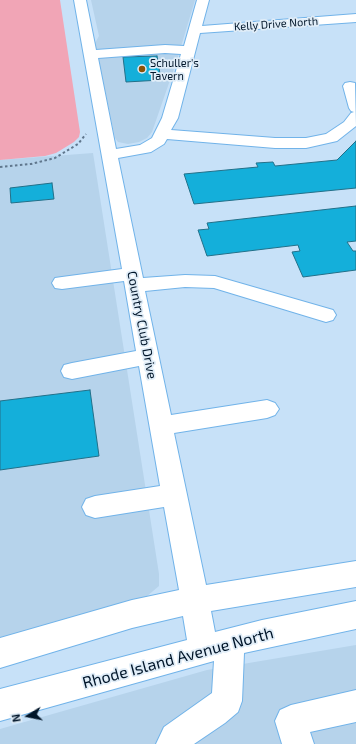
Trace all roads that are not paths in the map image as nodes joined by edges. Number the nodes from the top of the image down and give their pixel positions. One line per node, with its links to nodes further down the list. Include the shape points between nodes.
1 (80, 0): 6 (street, Country Club Drive)
2 (204, 0): 4 (street)
3 (356, 18): 4 (street, Kelly Drive North)
4 (195, 30): 5 (street)
5 (189, 50): 6 (street); 10 (street, via 170,118)
6 (90, 55): 11 (street, Country Club Drive)
7 (350, 86): 8 (street)
8 (356, 108)
9 (356, 116): 10 (street, via 350,125 330,138 306,143)
10 (162, 134): 11 (street, via 149,148)
11 (109, 155): 12 (street, Country Club Drive)
12 (133, 280): 13 (street); 14 (street, via 215,282); 15 (street, Country Club Drive)
13 (62, 283)
14 (326, 316)
15 (148, 357): 16 (street); 18 (street, Country Club Drive)
16 (72, 371)
17 (267, 409): 18 (street)
18 (161, 426): 19 (street, Country Club Drive)
19 (174, 495): 20 (street); 22 (street, Country Club Drive)
20 (95, 507)
21 (356, 574): 22 (street)
22 (195, 600): 24 (street, Country Club Drive); 25 (street, via 132,614)
23 (356, 615): 24 (street, Rhode Island Avenue North)
24 (217, 646): 26 (street, Rhode Island Avenue North); 28 (street, Country Club Drive, via 227,701 175,738)
25 (0, 653)
26 (0, 705)
27 (356, 706): 29 (street, via 291,721)
28 (172, 744)
29 (298, 744)

